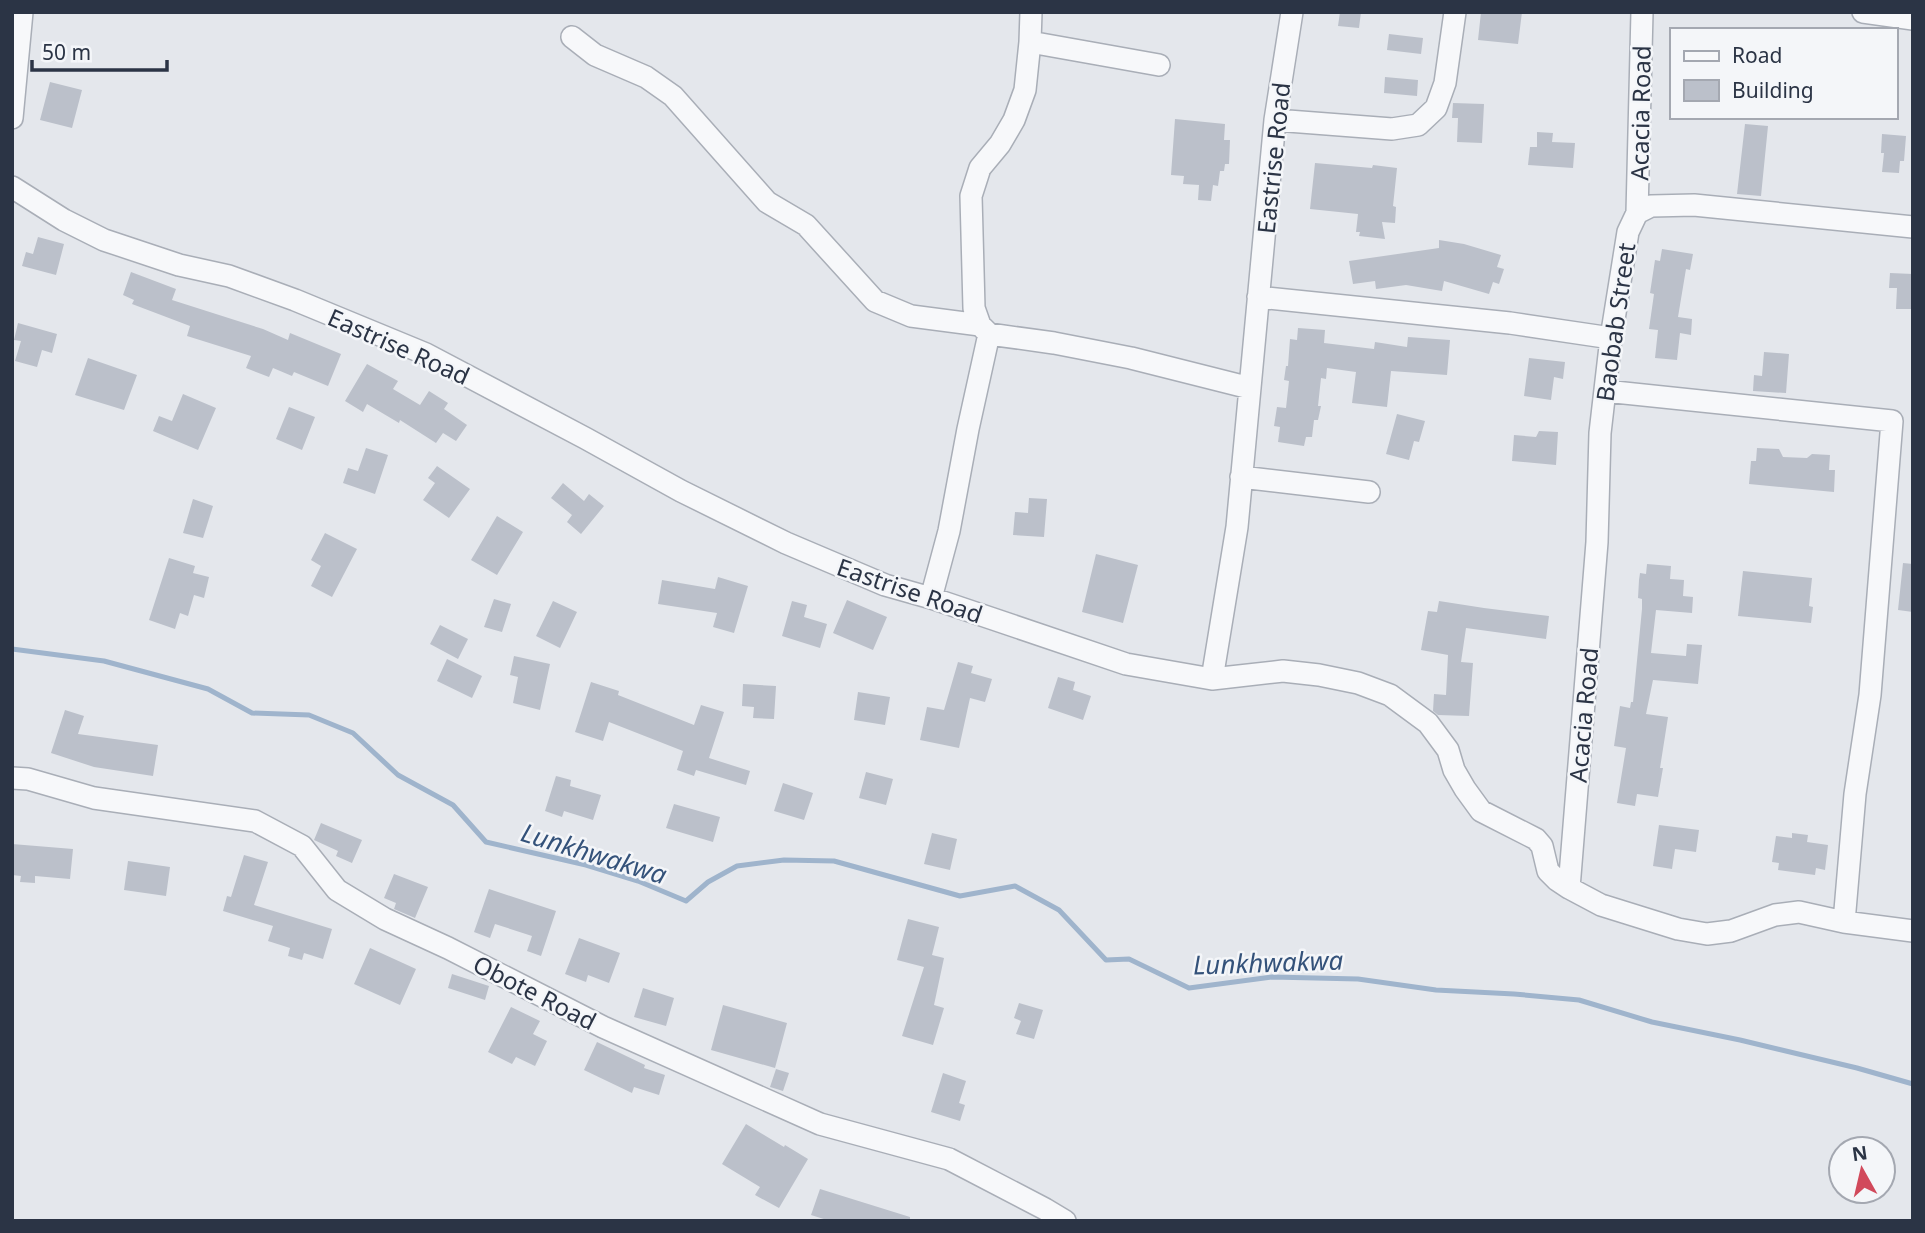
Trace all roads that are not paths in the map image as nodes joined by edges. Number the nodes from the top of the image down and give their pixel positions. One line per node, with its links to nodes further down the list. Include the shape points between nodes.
1 (22, 12): 11 (street)
2 (1031, 12): 9 (street)
3 (1292, 12): 12 (street, Eastrise Road)
4 (1455, 12): 12 (street, via 1445,83 1436,108 1418,125 1392,129)
5 (1642, 12): 14 (street, Acacia Road)
6 (1863, 12): 7 (street)
7 (1913, 19)
8 (572, 37): 17 (street, via 595,55 646,77 673,96 766,202 807,225 875,301 911,316)
9 (1030, 42): 10 (street); 17 (street, via 1025,90 1014,120 980,168 971,196 974,308)
10 (1160, 65)
11 (12, 118)
12 (1275, 120): 16 (street, Eastrise Road)
13 (12, 187): 25 (street, Eastrise Road, via 104,240 229,276 426,354 786,543 886,585)
14 (1637, 213): 15 (street, Baobab Street, via 1651,206 1694,205); 18 (street, Baobab Street, via 1628,232)
15 (1913, 228)
16 (1258, 298): 18 (street, via 1510,323); 19 (street, Eastrise Road)
17 (985, 330): 19 (street, via 1131,358); 25 (street, via 949,531)
18 (1611, 338): 20 (street, Baobab Street)
19 (1250, 388): 22 (street, Eastrise Road)
20 (1605, 391): 21 (street); 24 (street, Baobab Street)
21 (1902, 422): 29 (street, via 1855,794)
22 (1241, 477): 23 (street); 26 (street, Eastrise Road)
23 (1369, 492)
24 (1597, 542): 28 (street, Acacia Road)
25 (931, 598): 26 (street, Eastrise Road, via 1126,664)
26 (1212, 679): 28 (street, via 1283,671 1357,683 1390,695 1428,723 1481,811 1536,839 1548,871)
27 (12, 778): 31 (street, Obote Road, via 94,798 255,821 302,846 337,890 385,919 603,1027 820,1124 949,1159)
28 (1569, 888): 29 (street, via 1601,905 1707,934 1799,912)
29 (1844, 922): 30 (street)
30 (1913, 931)
31 (1065, 1221)

